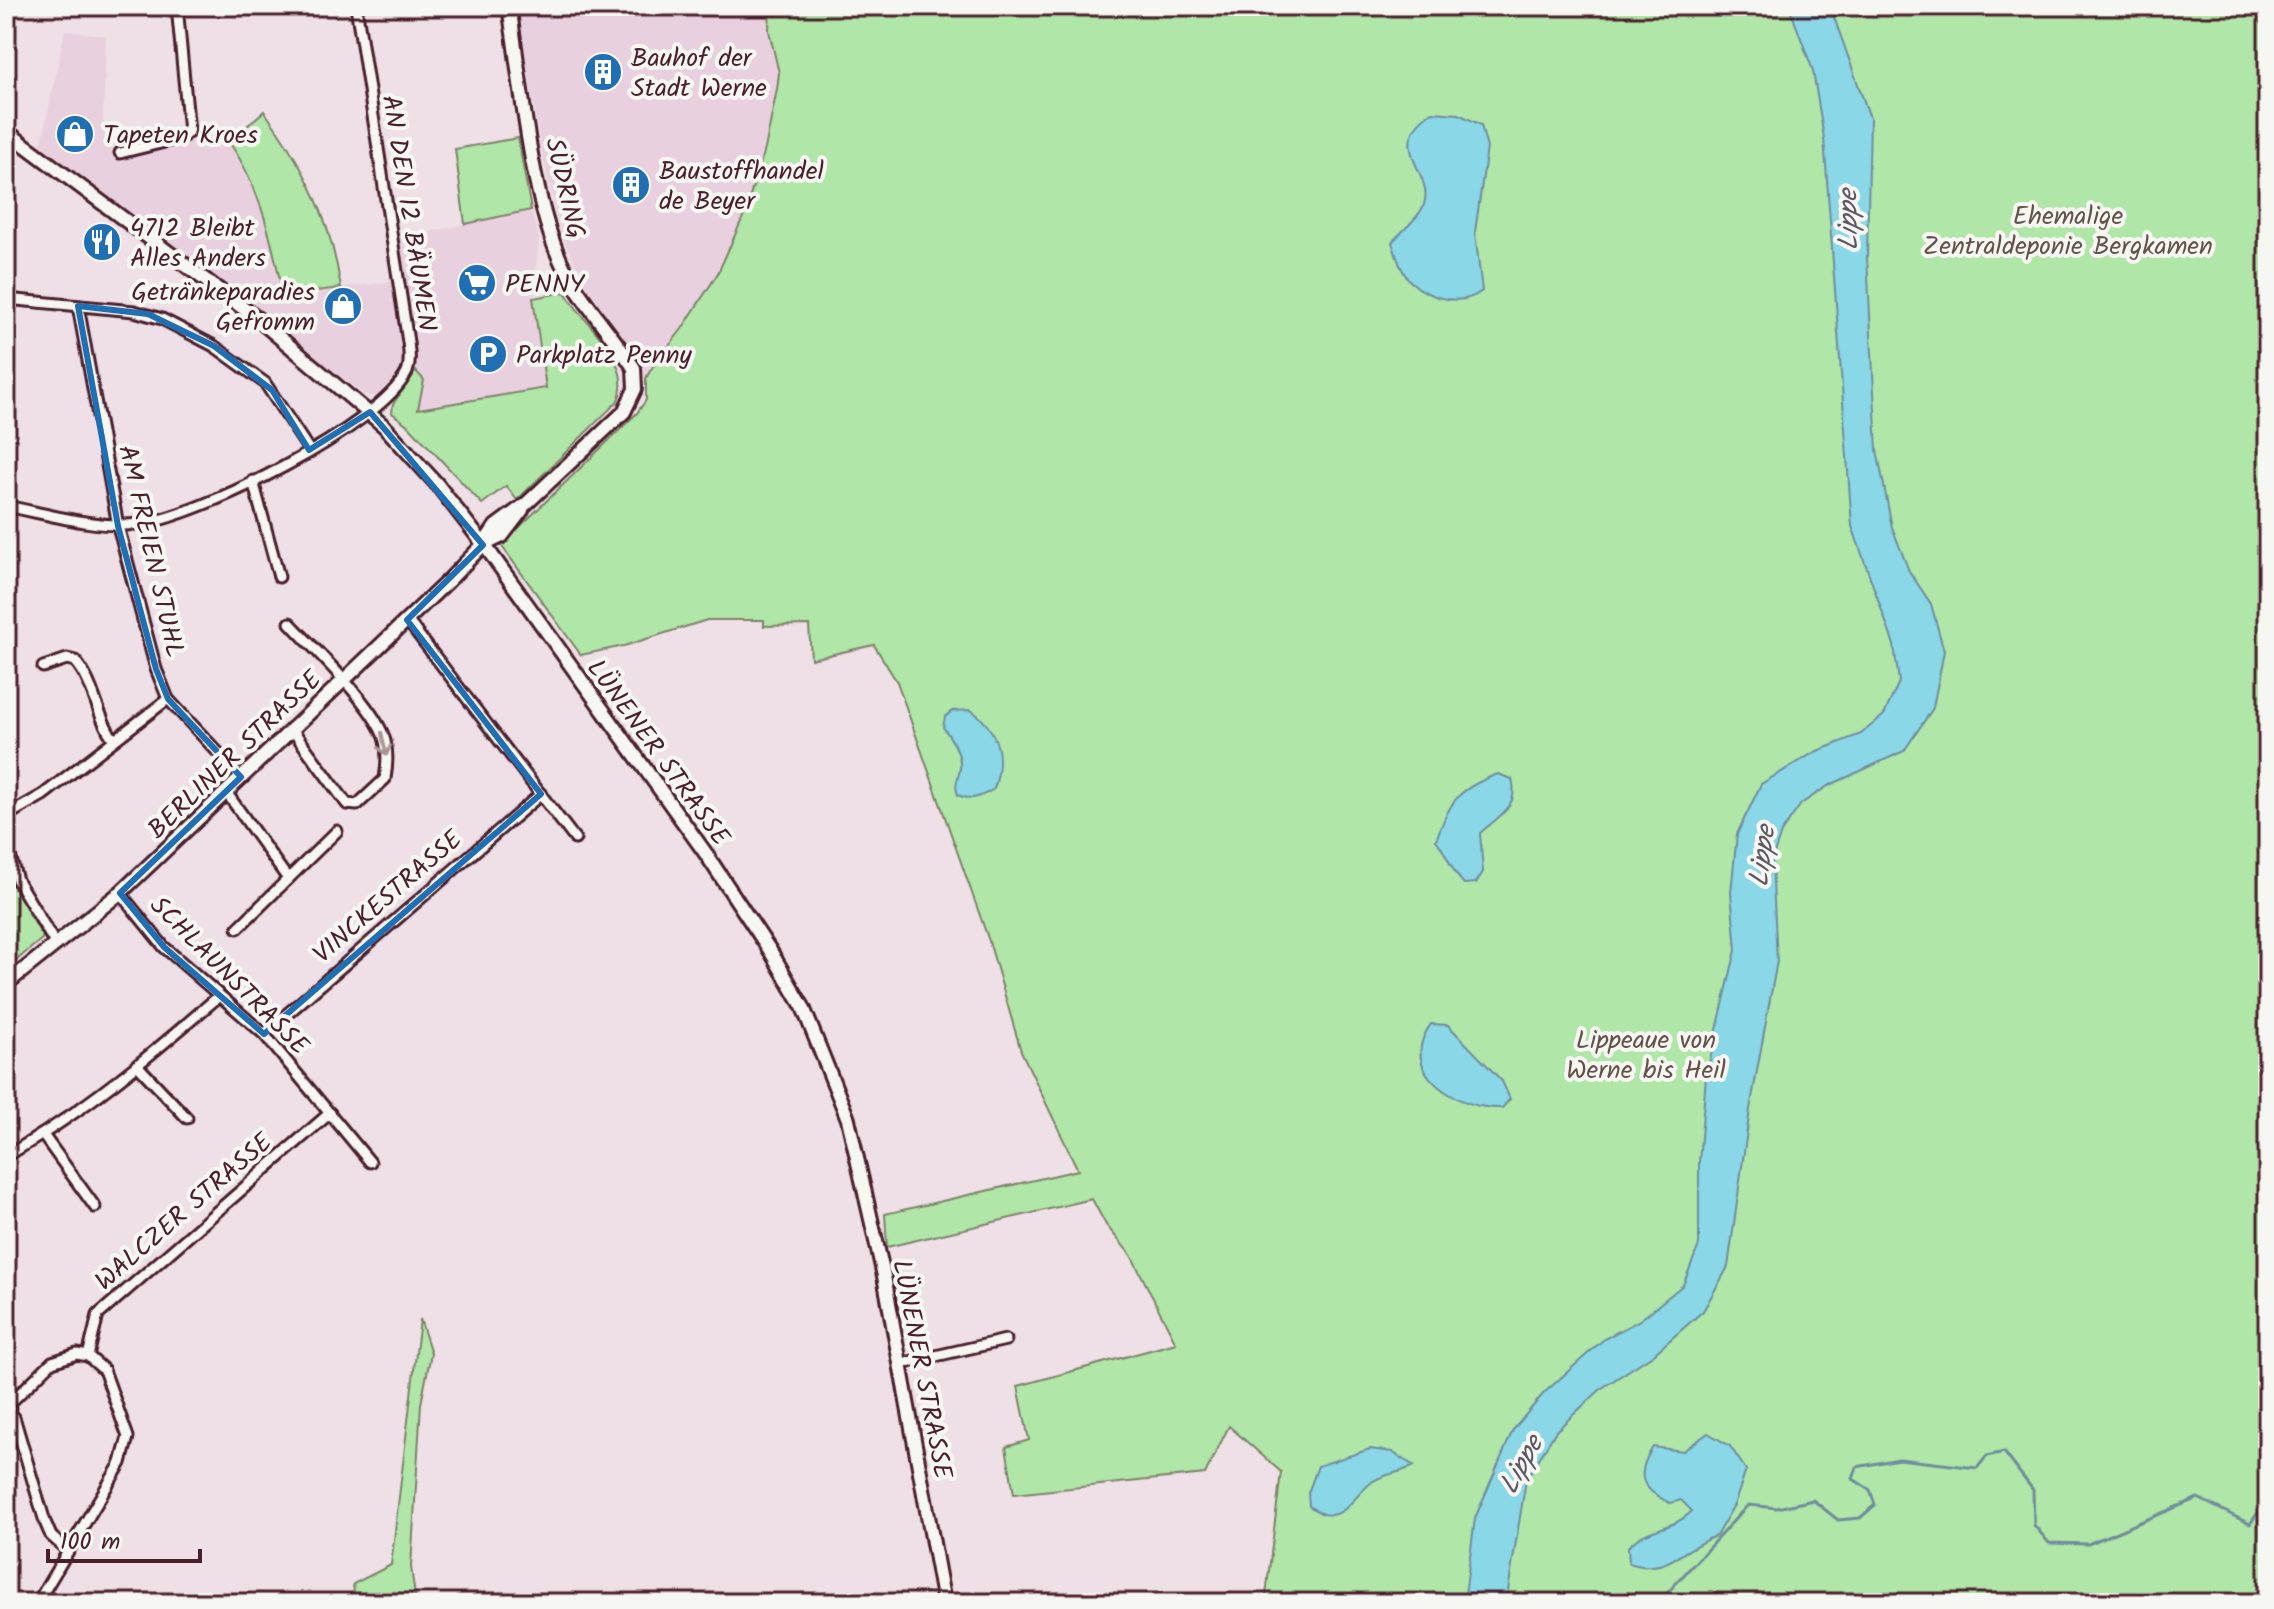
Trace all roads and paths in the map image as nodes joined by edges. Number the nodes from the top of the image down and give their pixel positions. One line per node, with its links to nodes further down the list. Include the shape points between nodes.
1 (177, 6): 5 (street, via 189,132)
2 (356, 6): 10 (street, AN DEN 12 BÄUMEN, via 410,360 399,383)
3 (509, 6): 15 (main road, SÜDRING, via 546,221 585,305 627,357 636,379 633,399 624,412 496,526)
4 (6, 131): 10 (main road, LÜNENER STRASSE, via 269,328)
5 (120, 153)
6 (7, 160): 7 (street)
7 (6, 172)
8 (6, 299): 9 (street)
9 (78, 306): 11 (street, via 148,314 214,346 272,390); 14 (street, AM FREIEN STUHL)
10 (370, 412): 11 (street, AN DEN 12 BÄUMEN, via 356,426); 15 (main road, LÜNENER STRASSE, via 436,483)
11 (309, 450): 12 (street, AN DEN 12 BÄUMEN)
12 (253, 481): 14 (street, AN DEN 12 BÄUMEN, via 189,513); 16 (street)
13 (6, 506): 14 (street)
14 (118, 526): 21 (street, AM FREIEN STUHL)
15 (483, 545): 17 (main road, BERLINER STRASSE); 47 (main road, LÜNENER STRASSE, via 704,851 803,1007 848,1119)
16 (279, 577)
17 (407, 620): 20 (main road, BERLINER STRASSE); 26 (street)
18 (290, 623): 20 (street)
19 (43, 667): 23 (street, via 75,661 101,723)
20 (343, 679): 22 (main road, BERLINER STRASSE); 22 (street, one-way to 22, via 385,741 387,767 380,787 357,805 347,804)
21 (168, 699): 23 (street); 24 (street, AM FREIEN STUHL)
22 (291, 728): 24 (main road, BERLINER STRASSE)
23 (114, 740): 27 (street, via 43,795)
24 (241, 777): 25 (main road, BERLINER STRASSE)
25 (226, 792): 31 (street); 32 (main road, BERLINER STRASSE)
26 (541, 794): 29 (street); 37 (street, VINCKESTRASSE)
27 (6, 816)
28 (337, 831): 31 (street)
29 (575, 839)
30 (6, 842): 34 (street, via 17,880)
31 (288, 879): 33 (street)
32 (120, 893): 34 (main road, BERLINER STRASSE); 36 (street, SCHLAUNSTRASSE, via 164,947)
33 (238, 928)
34 (56, 945): 35 (main road, BERLINER STRASSE)
35 (6, 984)
36 (219, 996): 37 (street, SCHLAUNSTRASSE); 38 (street)
37 (264, 1034): 39 (street, SCHLAUNSTRASSE)
38 (138, 1066): 40 (street); 41 (street)
39 (330, 1113): 43 (street, SCHLAUNSTRASSE); 46 (street, WALCZER STRASSE, via 98,1315)
40 (187, 1118)
41 (43, 1135): 42 (street); 44 (street)
42 (6, 1156)
43 (370, 1162)
44 (95, 1207)
45 (1006, 1340): 47 (street)
46 (88, 1356): 48 (street, via 52,1362); 49 (street, via 104,1370 128,1437 121,1463)
47 (900, 1364): 51 (main road, LÜNENER STRASSE)
48 (6, 1408): 49 (street, via 14,1417 45,1522)
49 (68, 1551): 50 (street)
50 (37, 1603)
51 (944, 1603)

